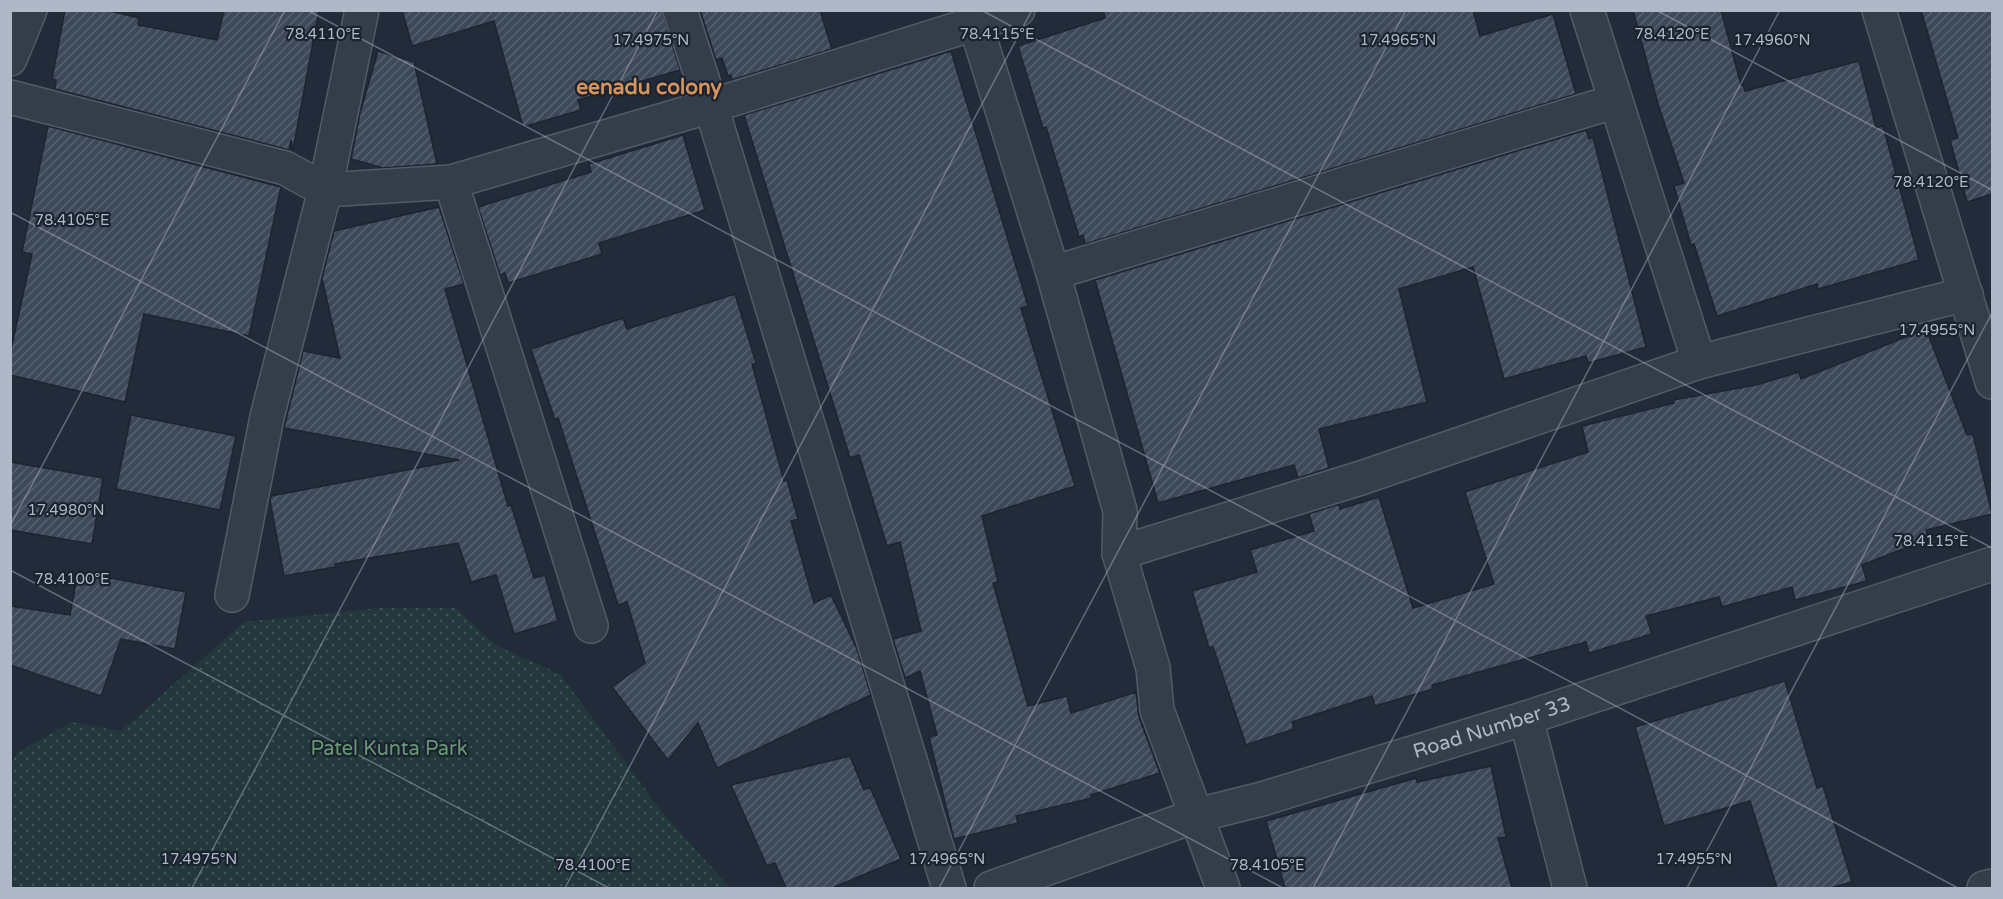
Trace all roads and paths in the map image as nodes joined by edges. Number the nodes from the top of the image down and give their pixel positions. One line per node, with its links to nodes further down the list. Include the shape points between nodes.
1 (362, 10): 13 (street)
2 (680, 10): 11 (street)
3 (1018, 10): 7 (street)
4 (1587, 10): 10 (street)
5 (1879, 10): 15 (street)
6 (29, 11): 8 (street)
7 (973, 18): 11 (street); 14 (street)
8 (10, 59)
9 (10, 98): 13 (street, via 285,168)
10 (1616, 101): 14 (street); 16 (street)
11 (711, 106): 12 (street); 25 (street)
12 (451, 182): 13 (street); 21 (street)
13 (325, 190): 20 (street, via 267,417)
14 (1053, 273): 18 (street, via 1120,511)
15 (1966, 294): 16 (street); 17 (street)
16 (1700, 362): 18 (street, via 1361,478)
17 (1992, 382)
18 (1119, 553): 23 (street, via 1153,668 1157,710)
19 (1992, 564): 22 (street, Road Number 33)
20 (232, 595)
21 (591, 626)
22 (1526, 718): 23 (street, Road Number 33); 28 (street)
23 (1198, 815): 26 (street, Road Number 33); 27 (street)
24 (1992, 886): 29 (street)
25 (949, 888)
26 (991, 888)
27 (1223, 888)
28 (1570, 888)
29 (1984, 888)

